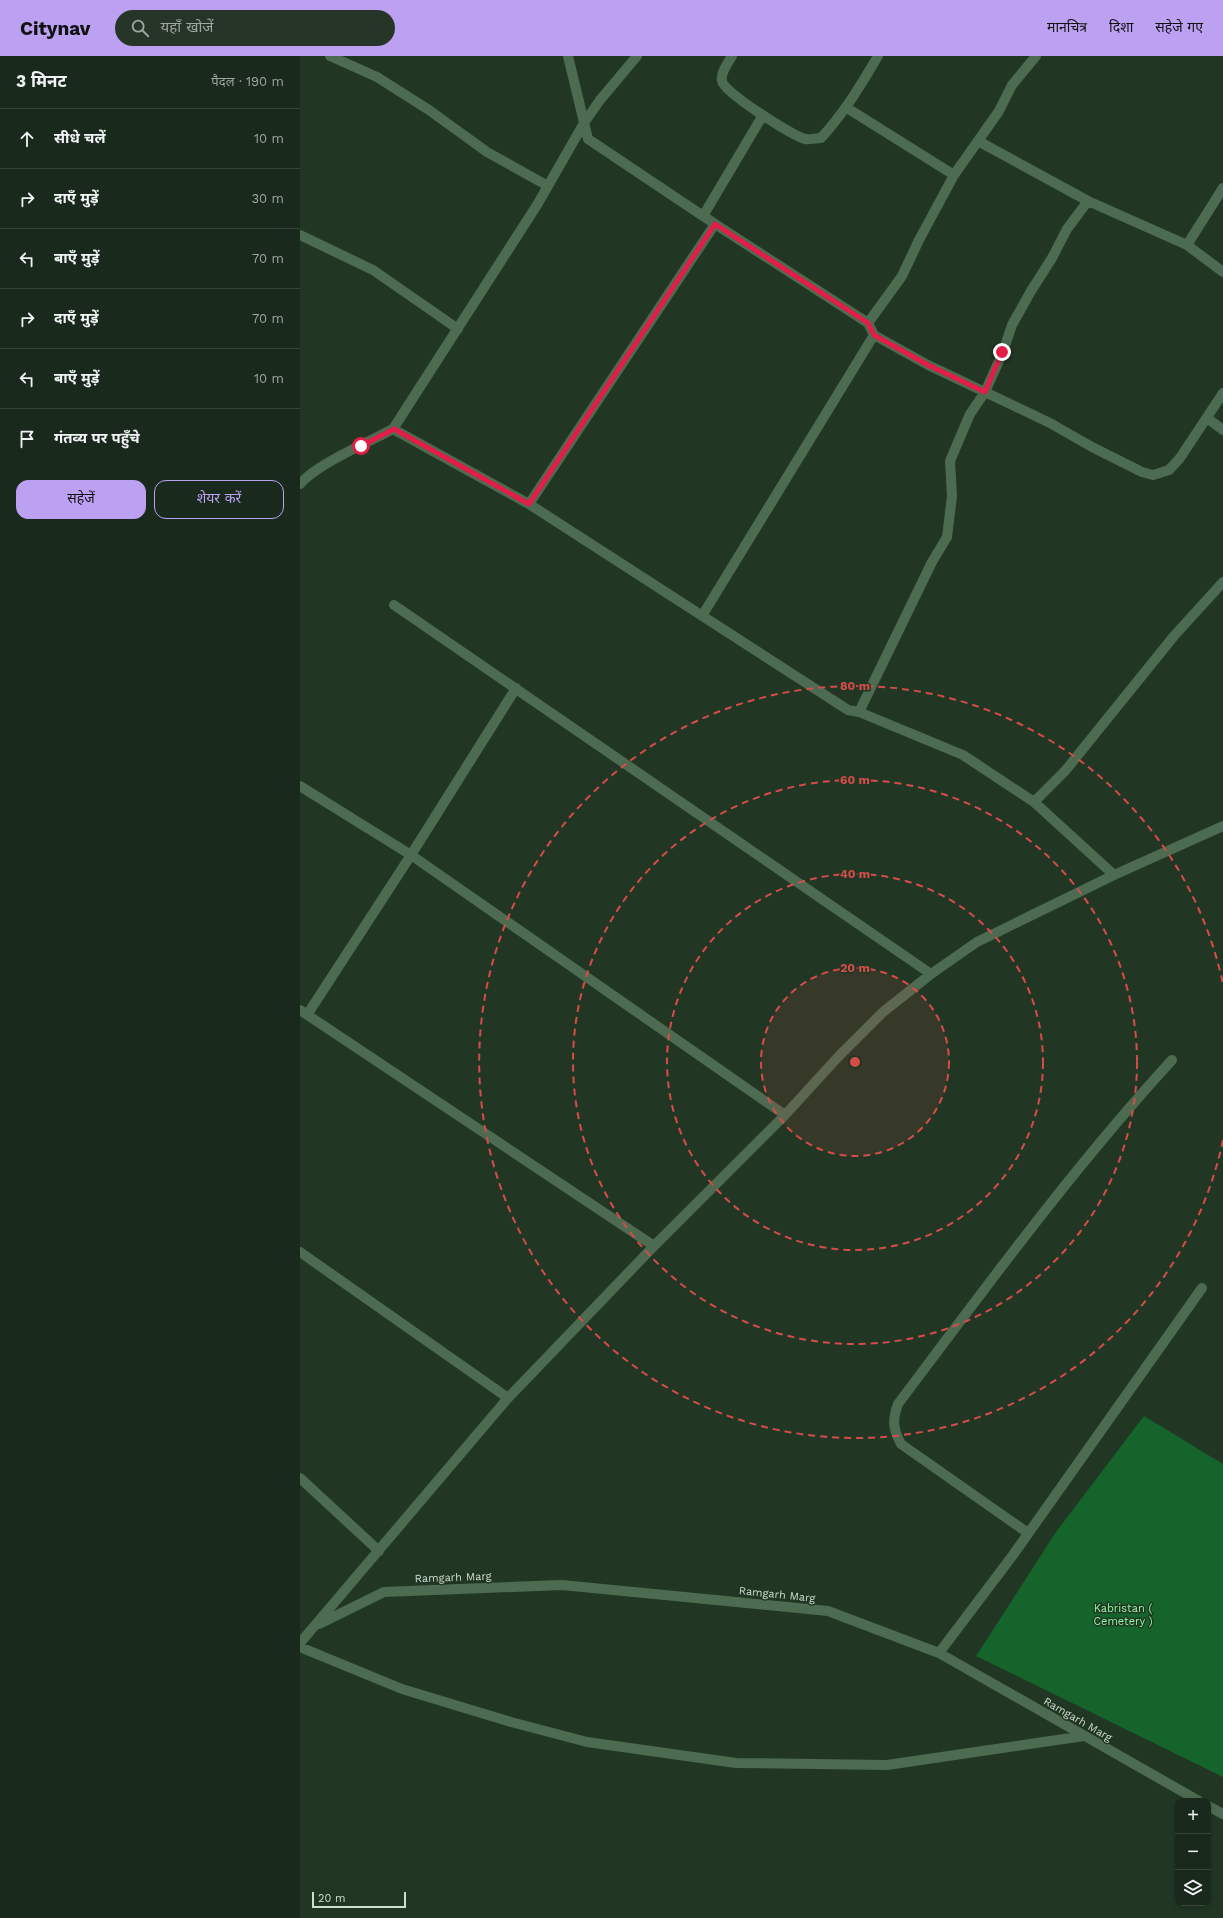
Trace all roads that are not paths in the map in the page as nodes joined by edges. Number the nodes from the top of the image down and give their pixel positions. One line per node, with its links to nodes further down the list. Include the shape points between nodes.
1 (330, 56): 12 (street, via 377,77 429,110 487,152)
2 (568, 56): 9 (street)
3 (637, 56): 9 (street)
4 (732, 56): 8 (street, via 726,66 723,84 732,94)
5 (878, 56): 7 (street)
6 (1036, 56): 10 (street, via 1012,85 999,111)
7 (847, 108): 8 (street, via 821,138 806,139); 11 (street)
8 (763, 115): 15 (street)
9 (584, 123): 12 (street); 15 (street, via 588,138)
10 (978, 141): 11 (street); 14 (street)
11 (954, 175): 20 (street, via 902,276)
12 (548, 186): 21 (street)
13 (1223, 188): 18 (street)
14 (1088, 201): 18 (street); 23 (street, via 1067,229 1012,325)
15 (703, 216): 16 (street)
16 (715, 224): 20 (street); 29 (street)
17 (300, 236): 21 (street, via 373,270)
18 (1187, 245): 19 (street)
19 (1223, 272)
20 (868, 323): 22 (street)
21 (458, 329): 26 (street)
22 (874, 335): 23 (street, via 928,365); 32 (street)
23 (985, 392): 25 (street, via 1154,476 1169,470 1180,458); 34 (street, via 970,414 950,461 952,496 947,536)
24 (1223, 393): 25 (street)
25 (1207, 418): 27 (street)
26 (394, 429): 28 (street); 29 (street)
27 (1223, 430)
28 (302, 477)
29 (529, 504): 32 (street)
30 (1223, 582): 36 (street, via 1174,636 1065,771)
31 (394, 605): 33 (street)
32 (702, 616): 34 (street, via 848,710)
33 (516, 688): 38 (street); 40 (street)
34 (859, 712): 36 (street, via 963,755)
35 (300, 786): 38 (street)
36 (1034, 802): 39 (street)
37 (1223, 826): 39 (street)
38 (411, 855): 41 (street); 43 (street)
39 (1114, 875): 40 (street, via 977,942)
40 (931, 974): 43 (street, via 883,1012)
41 (303, 1013): 44 (street)
42 (1172, 1060): 49 (street, via 1133,1103 1039,1218 898,1404 893,1417 894,1432 901,1444)
43 (785, 1115): 44 (street)
44 (654, 1246): 47 (street)
45 (300, 1252): 47 (street)
46 (1202, 1288): 49 (street)
47 (508, 1398): 50 (street)
48 (300, 1478): 50 (street)
49 (1028, 1533): 54 (street)
50 (379, 1551): 51 (street)
51 (315, 1626): 52 (street); 54 (street, Ramgarh Marg, via 384,1592 562,1585 828,1611)
52 (300, 1643)
53 (300, 1647): 55 (street, via 402,1689 580,1740 736,1763 887,1764)
54 (939, 1653): 55 (street, Ramgarh Marg)
55 (1084, 1736): 56 (street, Ramgarh Marg)
56 (1195, 1798)
57 (1211, 1808): 58 (street)
58 (1223, 1814)

